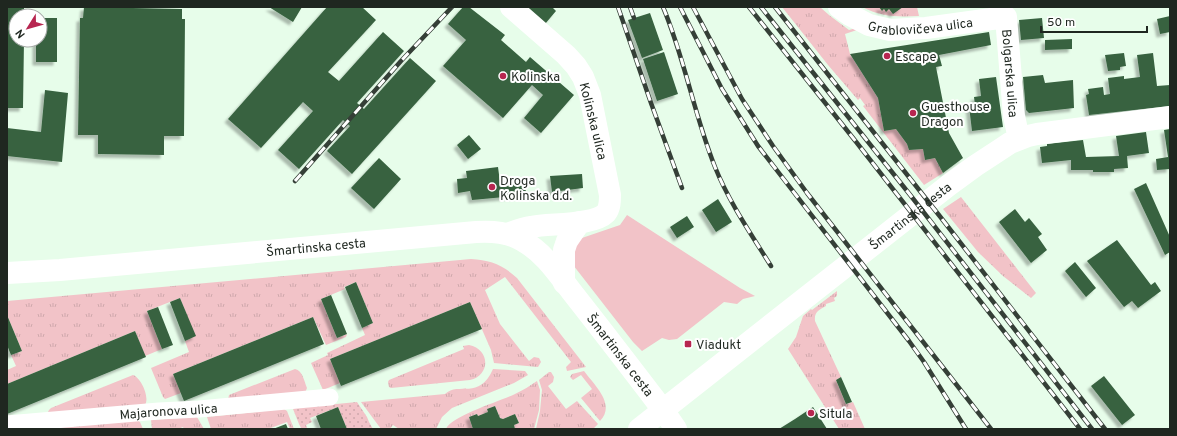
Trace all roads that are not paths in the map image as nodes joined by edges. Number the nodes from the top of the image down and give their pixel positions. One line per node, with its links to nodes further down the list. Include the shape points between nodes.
1 (510, 7): 6 (main road, Kolinska ulica, via 572,62 588,88 608,188 609,205 606,212 597,218)
2 (839, 7): 3 (main road, Grablovičeva ulica, via 869,25 890,30 920,29)
3 (1006, 12): 5 (main road, Bolgarska ulica, via 1014,116)
4 (1170, 117): 5 (main road, Šmartinska cesta, via 1037,134)
5 (1019, 139): 11 (main road, Šmartinska cesta, via 949,185)
6 (580, 222): 7 (main road, Kolinska ulica, via 530,227); 9 (main road, via 564,250)
7 (507, 234): 8 (main road, Šmartinska cesta, via 483,232); 9 (main road, Šmartinska cesta, via 523,240 539,252)
8 (7, 273)
9 (564, 283): 11 (main road, Šmartinska cesta)
10 (330, 397): 12 (street, Majaronova ulica)
11 (663, 410): 13 (main road); 14 (main road)
12 (7, 424)
13 (639, 429)
14 (676, 429)

